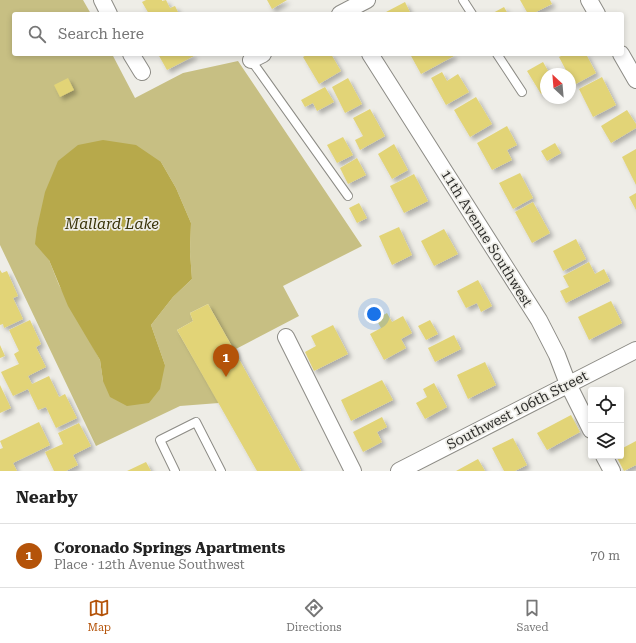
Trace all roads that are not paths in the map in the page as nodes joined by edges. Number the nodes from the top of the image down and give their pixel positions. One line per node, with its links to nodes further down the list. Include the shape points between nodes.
1 (102, 0): 6 (street)
2 (367, 0): 5 (street)
3 (463, 0): 7 (lane)
4 (589, 0): 8 (street)
5 (342, 10)
6 (108, 12)
7 (471, 12)
8 (596, 12)
9 (133, 56): 14 (street)
10 (371, 56): 20 (street, 11th Avenue Southwest, via 539,320)
11 (499, 56): 16 (lane)
12 (622, 56): 15 (street)
13 (257, 57): 17 (lane)
14 (142, 72)
15 (636, 80)
16 (522, 92)
17 (348, 196)
18 (286, 337): 25 (street)
19 (636, 350): 20 (street, Southwest 106th Street)
20 (568, 384): 21 (street, 11th Avenue Southwest); 26 (street, Southwest 106th Street)
21 (588, 424)
22 (606, 459): 27 (street)
23 (175, 471): 24 (lane, via 160,440 196,422)
24 (220, 471)
25 (353, 471)
26 (399, 471)
27 (612, 471)

